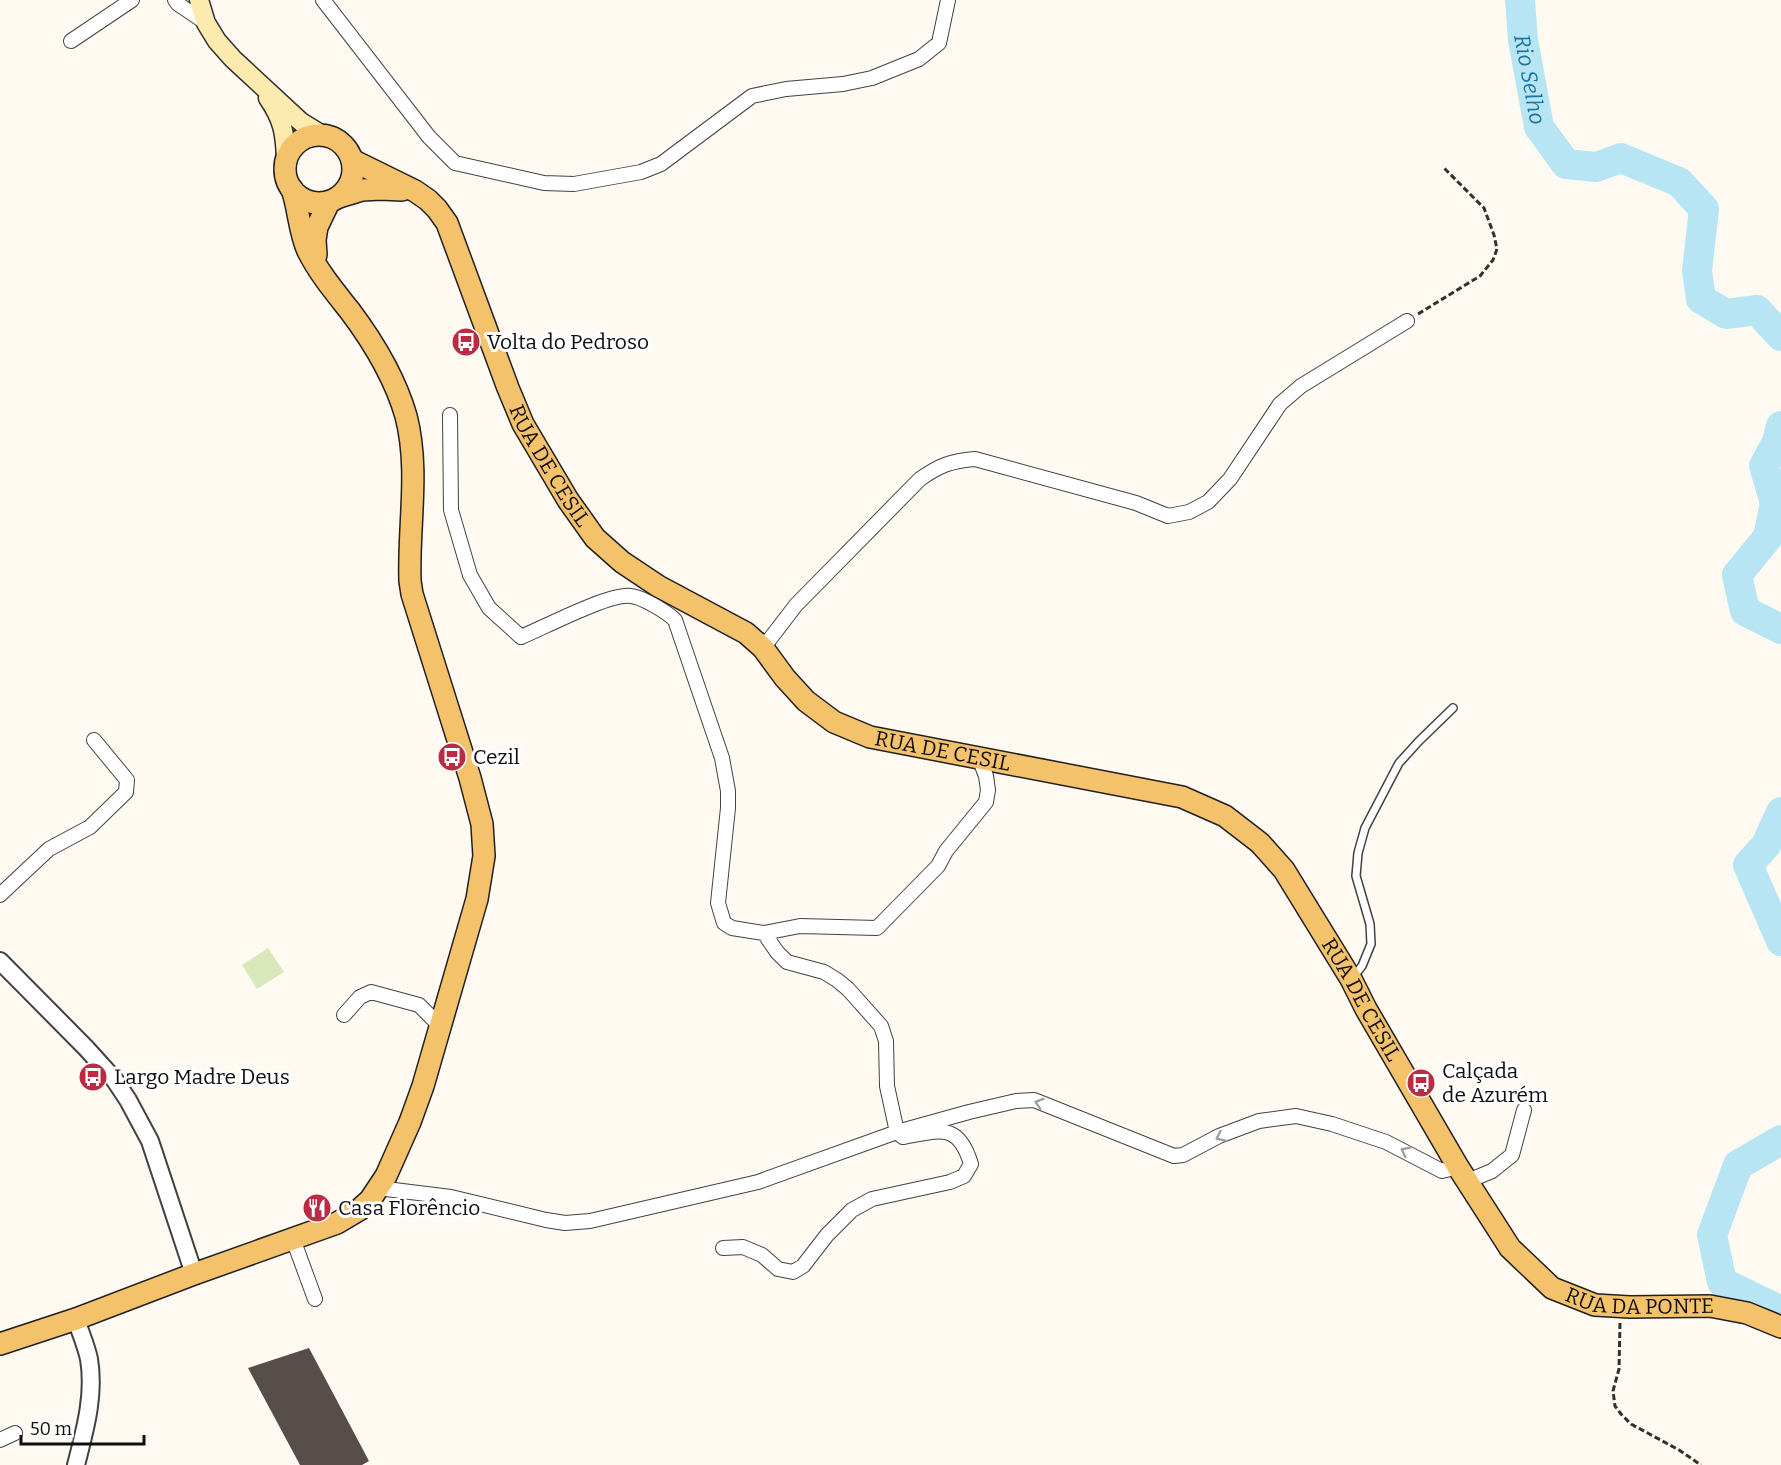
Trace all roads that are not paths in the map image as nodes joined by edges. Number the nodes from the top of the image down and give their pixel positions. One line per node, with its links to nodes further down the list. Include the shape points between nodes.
1 (132, 0): 7 (street)
2 (175, 0): 6 (street)
3 (199, 0): 6 (main road)
4 (323, 0): 5 (street, via 429,137 455,163 544,183 574,184 641,172 661,164 752,96 872,78 919,59 939,43)
5 (948, 0)
6 (206, 23): 8 (main road, via 217,41)
7 (71, 41)
8 (259, 84): 9 (main road, via 301,122); 10 (main road, via 279,114)
9 (322, 135): 10 (main road, via 304,138); 11 (main road, via 341,143)
10 (286, 159): 12 (main road, via 285,170)
11 (352, 160): 13 (main road, RUA DE CESIL); 14 (main road, via 351,181)
12 (292, 189): 14 (main road, via 309,201); 15 (main road, via 308,250)
13 (415, 191): 14 (main road, via 362,190); 18 (main road, RUA DE CESIL, via 447,223 519,415 568,500 595,538 622,562)
14 (334, 199): 15 (main road, via 321,216 315,240)
15 (317, 265): 29 (main road, via 380,356 406,416 413,470 412,594 482,824 484,856 477,899)
16 (1407, 321): 20 (street, via 1287,398 1230,479 1208,502 1189,512 1168,516 975,459 952,461 935,468 796,605)
17 (450, 415): 19 (street, via 451,510 470,575 489,608 521,637 612,597 632,595 666,611)
18 (690, 602): 19 (street); 20 (main road, RUA DE CESIL, via 746,633)
19 (675, 620): 25 (street, via 722,758 728,791 718,903 724,923)
20 (763, 648): 23 (main road, RUA DE CESIL, via 799,693 834,722 870,737)
21 (1453, 708): 27 (lane, via 1399,763 1365,828 1356,876 1370,924 1371,944 1362,966)
22 (94, 740): 24 (street, via 127,780 126,792 90,826 49,849)
23 (979, 758): 25 (street, via 986,776 986,802 938,866 877,928 800,926); 27 (main road, RUA DE CESIL, via 1182,797 1225,816 1260,843 1284,870)
24 (0, 896)
25 (765, 933): 31 (street, via 787,962 824,972 837,980 881,1026 886,1041 887,1086)
26 (0, 961): 37 (street, via 86,1048 128,1100 150,1141)
27 (1351, 979): 32 (main road, RUA DE CESIL)
28 (344, 1015): 29 (street, via 360,997 371,992 419,1005)
29 (440, 1026): 33 (main road, via 410,1122)
30 (1524, 1110): 32 (street, via 1512,1155 1492,1171)
31 (897, 1132): 32 (street, one-way to 31, via 1442,1170 1386,1142 1296,1116 1258,1121 1174,1156 1034,1100 1016,1101); 33 (street, via 758,1182 590,1221 565,1223 451,1197); 35 (street, via 903,1137 940,1131 955,1135 966,1147 971,1164 964,1176 950,1182 872,1199 852,1210 804,1266 793,1272 778,1269 762,1255 743,1247)
32 (1463, 1174): 36 (main road, RUA DE CESIL)
33 (378, 1188): 34 (main road, via 350,1216)
34 (293, 1239): 37 (main road); 38 (street)
35 (723, 1248)
36 (1510, 1248): 40 (main road, RUA DA PONTE, via 1552,1288 1595,1305 1710,1306 1748,1313)
37 (194, 1274): 39 (main road)
38 (315, 1299)
39 (76, 1319): 41 (main road); 44 (street, via 88,1358 91,1394)
40 (1781, 1327)
41 (0, 1344)
42 (15, 1432): 43 (street)
43 (0, 1440)
44 (76, 1465)

